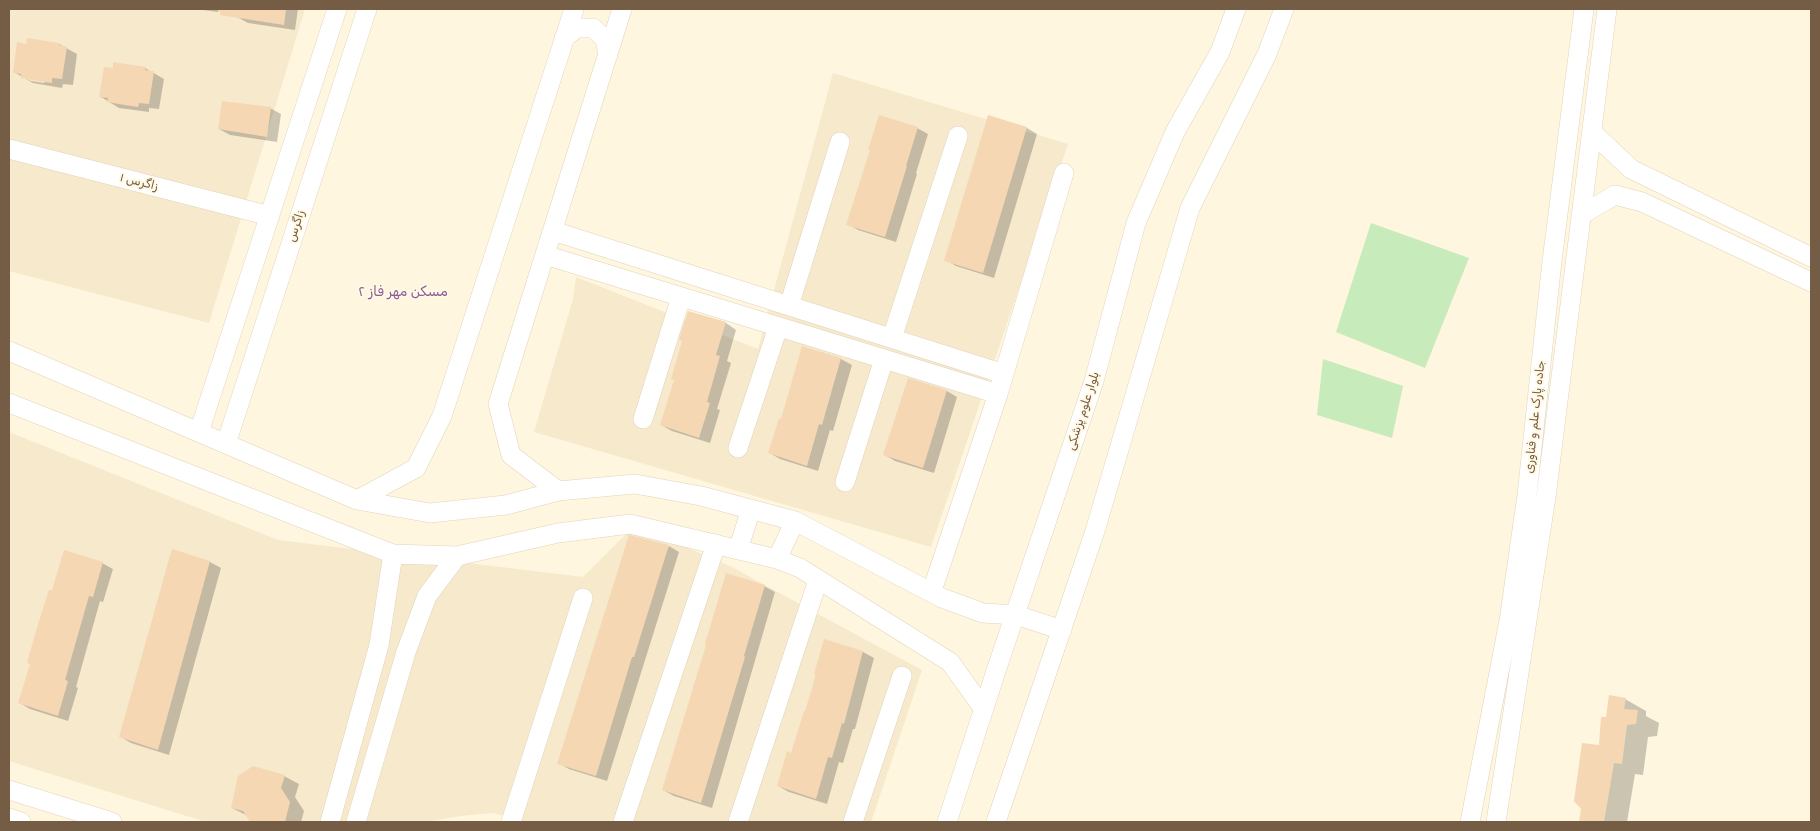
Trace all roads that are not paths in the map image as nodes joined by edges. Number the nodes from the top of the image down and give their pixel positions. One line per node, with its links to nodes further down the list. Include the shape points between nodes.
1 (337, 9): 17 (street)
2 (367, 9): 33 (street, زاگرس)
3 (574, 9): 9 (street)
4 (622, 9): 10 (street)
5 (1236, 9): 50 (street, بلوار علوم پزشکی, via 1220,52 1175,132 1136,223 1094,381)
6 (1284, 9): 51 (street, via 1267,54 1190,208 1095,531)
7 (1584, 9): 37 (street, جاده پارک علم و فناوری)
8 (1607, 9): 11 (street, جاده پارک علم و فناوری)
9 (564, 38): 10 (street, via 577,28 593,28 605,39); 39 (street, via 442,416 416,468)
10 (608, 55): 18 (street)
11 (1592, 132): 16 (street, جاده پارک علم و فناوری); 20 (street, via 1631,169)
12 (958, 136): 25 (street)
13 (840, 142): 23 (street)
14 (9, 149): 17 (street, زاگرس ۱)
15 (1064, 172): 28 (street)
16 (1581, 215): 21 (street, via 1616,195 1642,202); 38 (street, جاده پارک علم و فناوری)
17 (270, 216): 32 (street)
18 (553, 231): 19 (street); 23 (street)
19 (545, 255): 22 (street); 36 (street, via 498,404 511,455)
20 (1811, 257)
21 (1811, 282)
22 (681, 297): 24 (street); 31 (street)
23 (789, 306): 25 (street)
24 (778, 327): 27 (street); 34 (street)
25 (892, 338): 28 (street)
26 (9, 351): 32 (street)
27 (884, 359): 29 (street); 35 (street)
28 (1004, 374): 29 (street)
29 (998, 394): 48 (street)
30 (9, 403): 44 (street)
31 (643, 419)
32 (199, 432): 33 (street)
33 (226, 444): 39 (street)
34 (738, 448)
35 (845, 482)
36 (558, 491): 39 (street, via 506,505 430,513); 40 (street, via 635,484)
37 (1526, 495): 38 (street); 66 (street, جاده پارک علم و فناوری, via 1509,621)
38 (1546, 497): 67 (street, جاده پارک علم و فناوری)
39 (357, 500)
40 (751, 509): 41 (street); 43 (street)
41 (795, 521): 46 (street); 50 (street, via 942,598 983,613)
42 (716, 544): 43 (street); 45 (street, via 630,524 558,533); 61 (street)
43 (738, 550): 46 (street)
44 (393, 554): 45 (street); 58 (street, via 379,645)
45 (457, 556): 59 (street, via 427,596 406,652)
46 (778, 559): 47 (street)
47 (818, 580): 53 (street, via 950,662); 62 (street)
48 (935, 582)
49 (583, 598): 60 (street)
50 (1016, 614): 51 (street); 53 (street, بلوار علوم پزشکی)
51 (1062, 630): 65 (street)
52 (902, 676): 63 (street)
53 (984, 708): 64 (street, بلوار علوم پزشکی)
54 (9, 790): 57 (street)
55 (9, 818): 56 (street)
56 (22, 822)
57 (112, 822)
58 (330, 822)
59 (356, 822)
60 (511, 822)
61 (623, 822)
62 (738, 822)
63 (852, 822)
64 (947, 822)
65 (996, 822)
66 (1470, 822)
67 (1496, 822)

